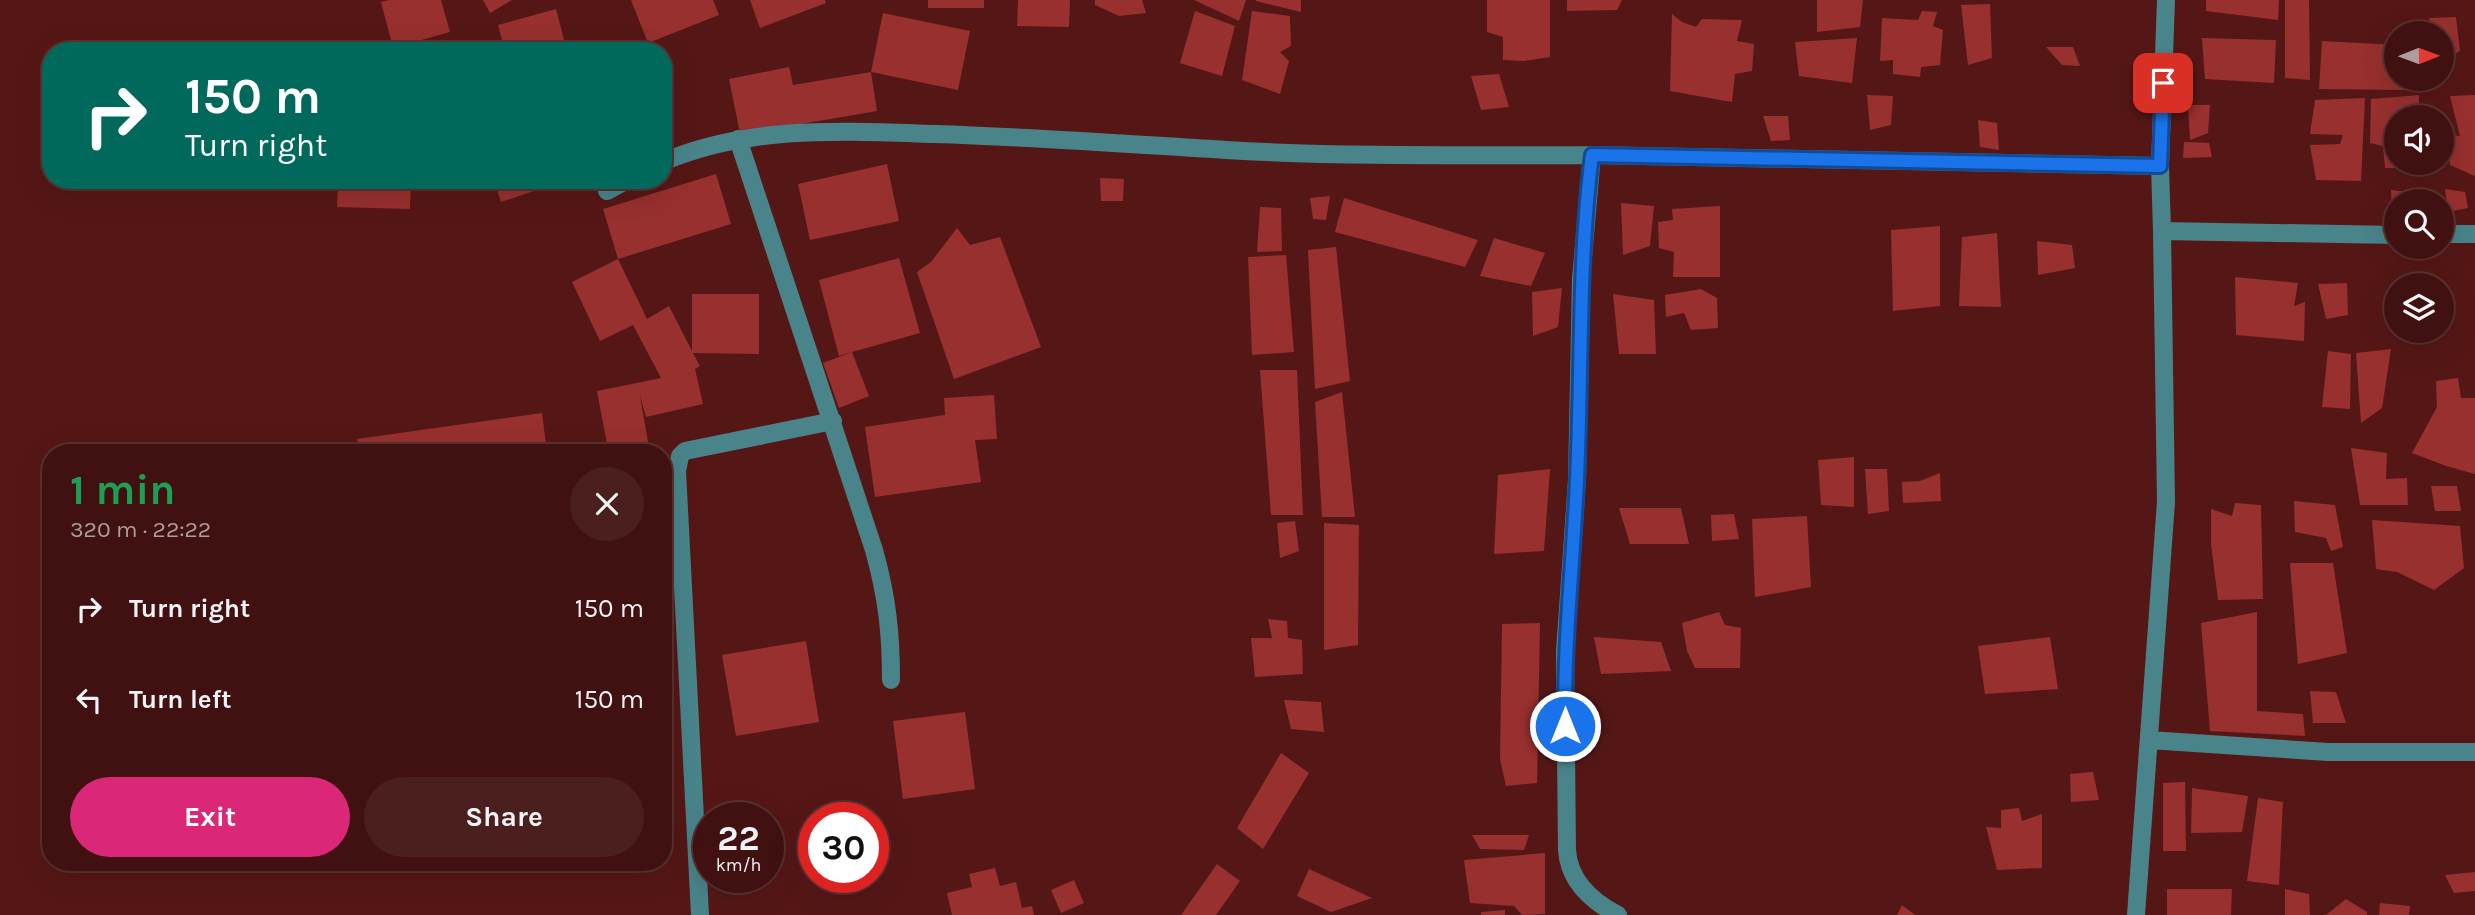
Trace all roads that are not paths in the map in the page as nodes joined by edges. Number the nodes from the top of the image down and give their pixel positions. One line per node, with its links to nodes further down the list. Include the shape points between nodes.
1 (2166, 0): 5 (street)
2 (738, 139): 3 (street, via 836,131 1057,138 1228,150); 4 (street); 12 (street)
3 (1592, 155): 5 (street); 17 (street, via 1581,279 1577,480 1565,652 1567,850 1568,864 1580,886)
4 (672, 159)
5 (2160, 166): 8 (street)
6 (611, 189): 7 (street)
7 (607, 191)
8 (2162, 231): 11 (street); 14 (street, via 2166,502)
9 (2454, 234): 10 (street)
10 (2475, 234)
11 (2384, 235)
12 (833, 421): 13 (street, via 885,589); 16 (street, via 707,445 680,456 677,471)
13 (891, 680)
14 (2149, 740): 15 (street, via 2328,752); 18 (street)
15 (2475, 752)
16 (700, 915)
17 (1618, 915)
18 (2136, 915)

